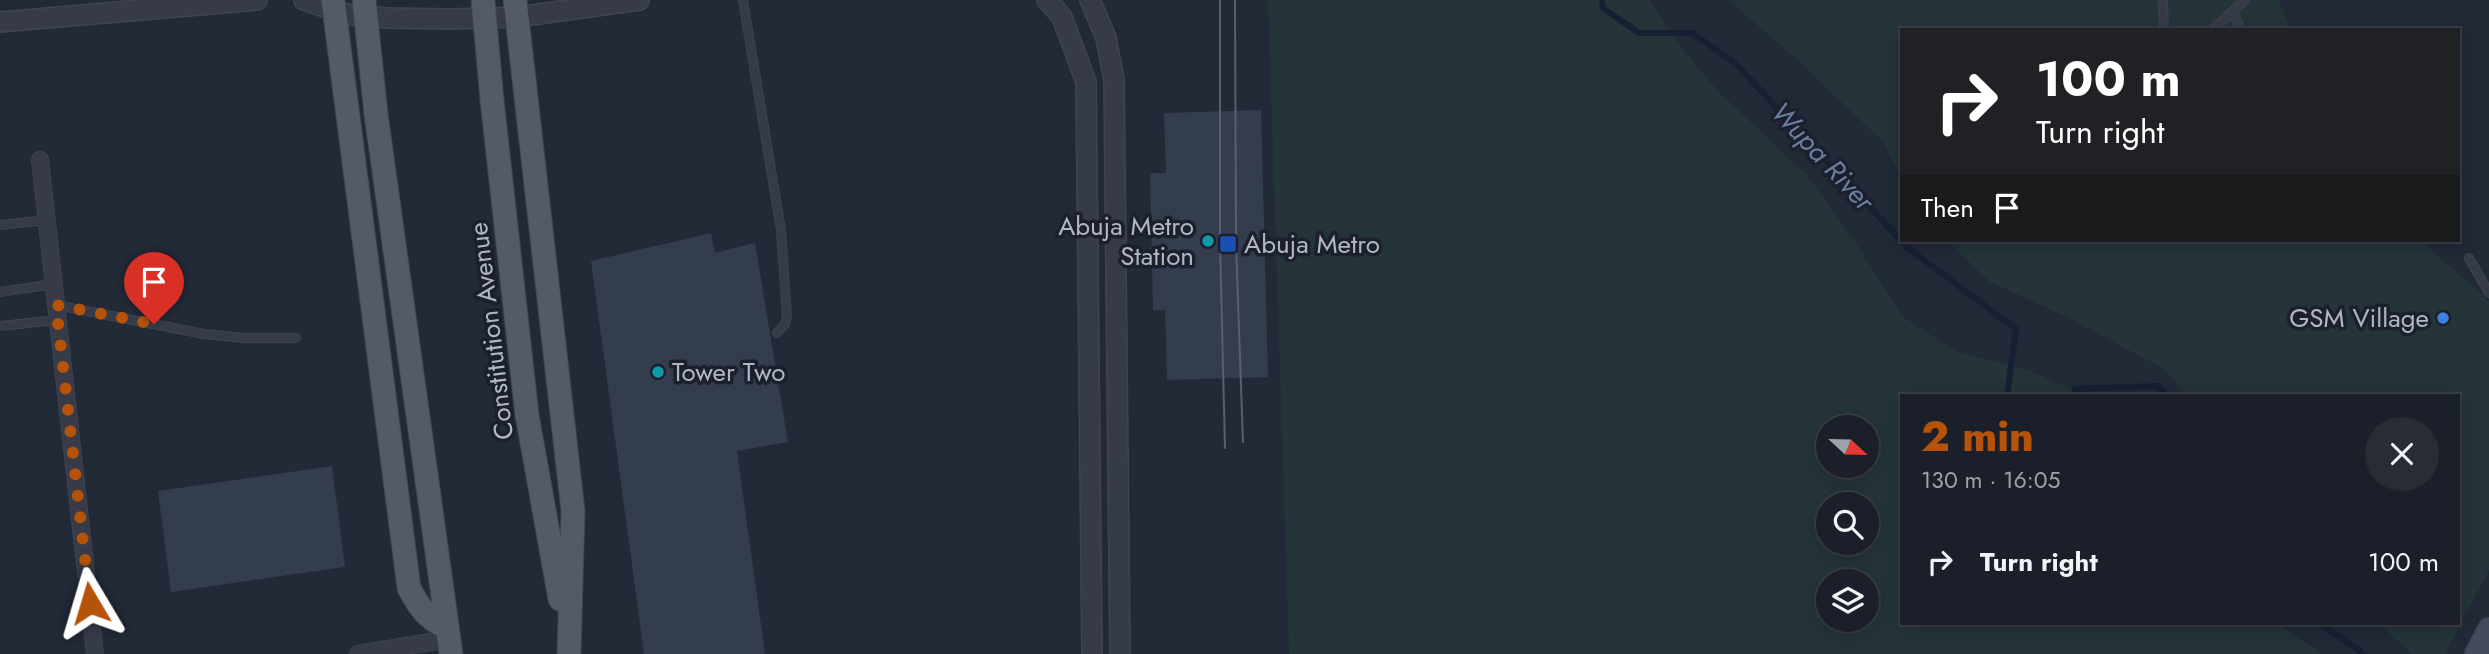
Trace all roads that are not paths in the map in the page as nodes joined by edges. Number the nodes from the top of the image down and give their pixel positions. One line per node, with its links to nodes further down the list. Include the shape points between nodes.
1 (257, 0): 14 (street)
2 (304, 0): 11 (street)
3 (365, 0): 30 (main road, bridge, via 376,114)
4 (483, 0): 34 (main road, Constitution Avenue, bridge, via 527,415)
5 (639, 0): 12 (street)
6 (743, 0): 27 (lane, via 781,230 787,316)
7 (1047, 0): 35 (street, via 1062,17 1086,82)
8 (2163, 0): 15 (lane)
9 (2245, 0): 13 (lane)
10 (1091, 1): 36 (street, via 1106,38 1114,80)
11 (334, 6): 12 (street, via 387,18 452,19); 30 (main road, via 409,588)
12 (516, 8): 34 (main road, via 573,511)
13 (2233, 13): 16 (lane); 17 (lane)
14 (0, 22)
15 (2164, 28)
16 (2214, 28)
17 (2240, 28)
18 (40, 160): 19 (street)
19 (47, 220): 20 (lane); 22 (street)
20 (0, 225)
21 (2469, 258): 24 (lane)
22 (54, 284): 23 (lane); 25 (street)
23 (0, 292)
24 (2489, 293)
25 (57, 312): 26 (lane); 28 (lane, via 204,334); 32 (street)
26 (0, 326)
27 (777, 333)
28 (296, 338)
29 (2489, 629): 37 (main road)
30 (449, 640): 31 (street)
31 (376, 653): 33 (street)
32 (96, 654)
33 (358, 654)
34 (568, 654)
35 (1092, 654)
36 (1120, 654)
37 (2476, 654)

